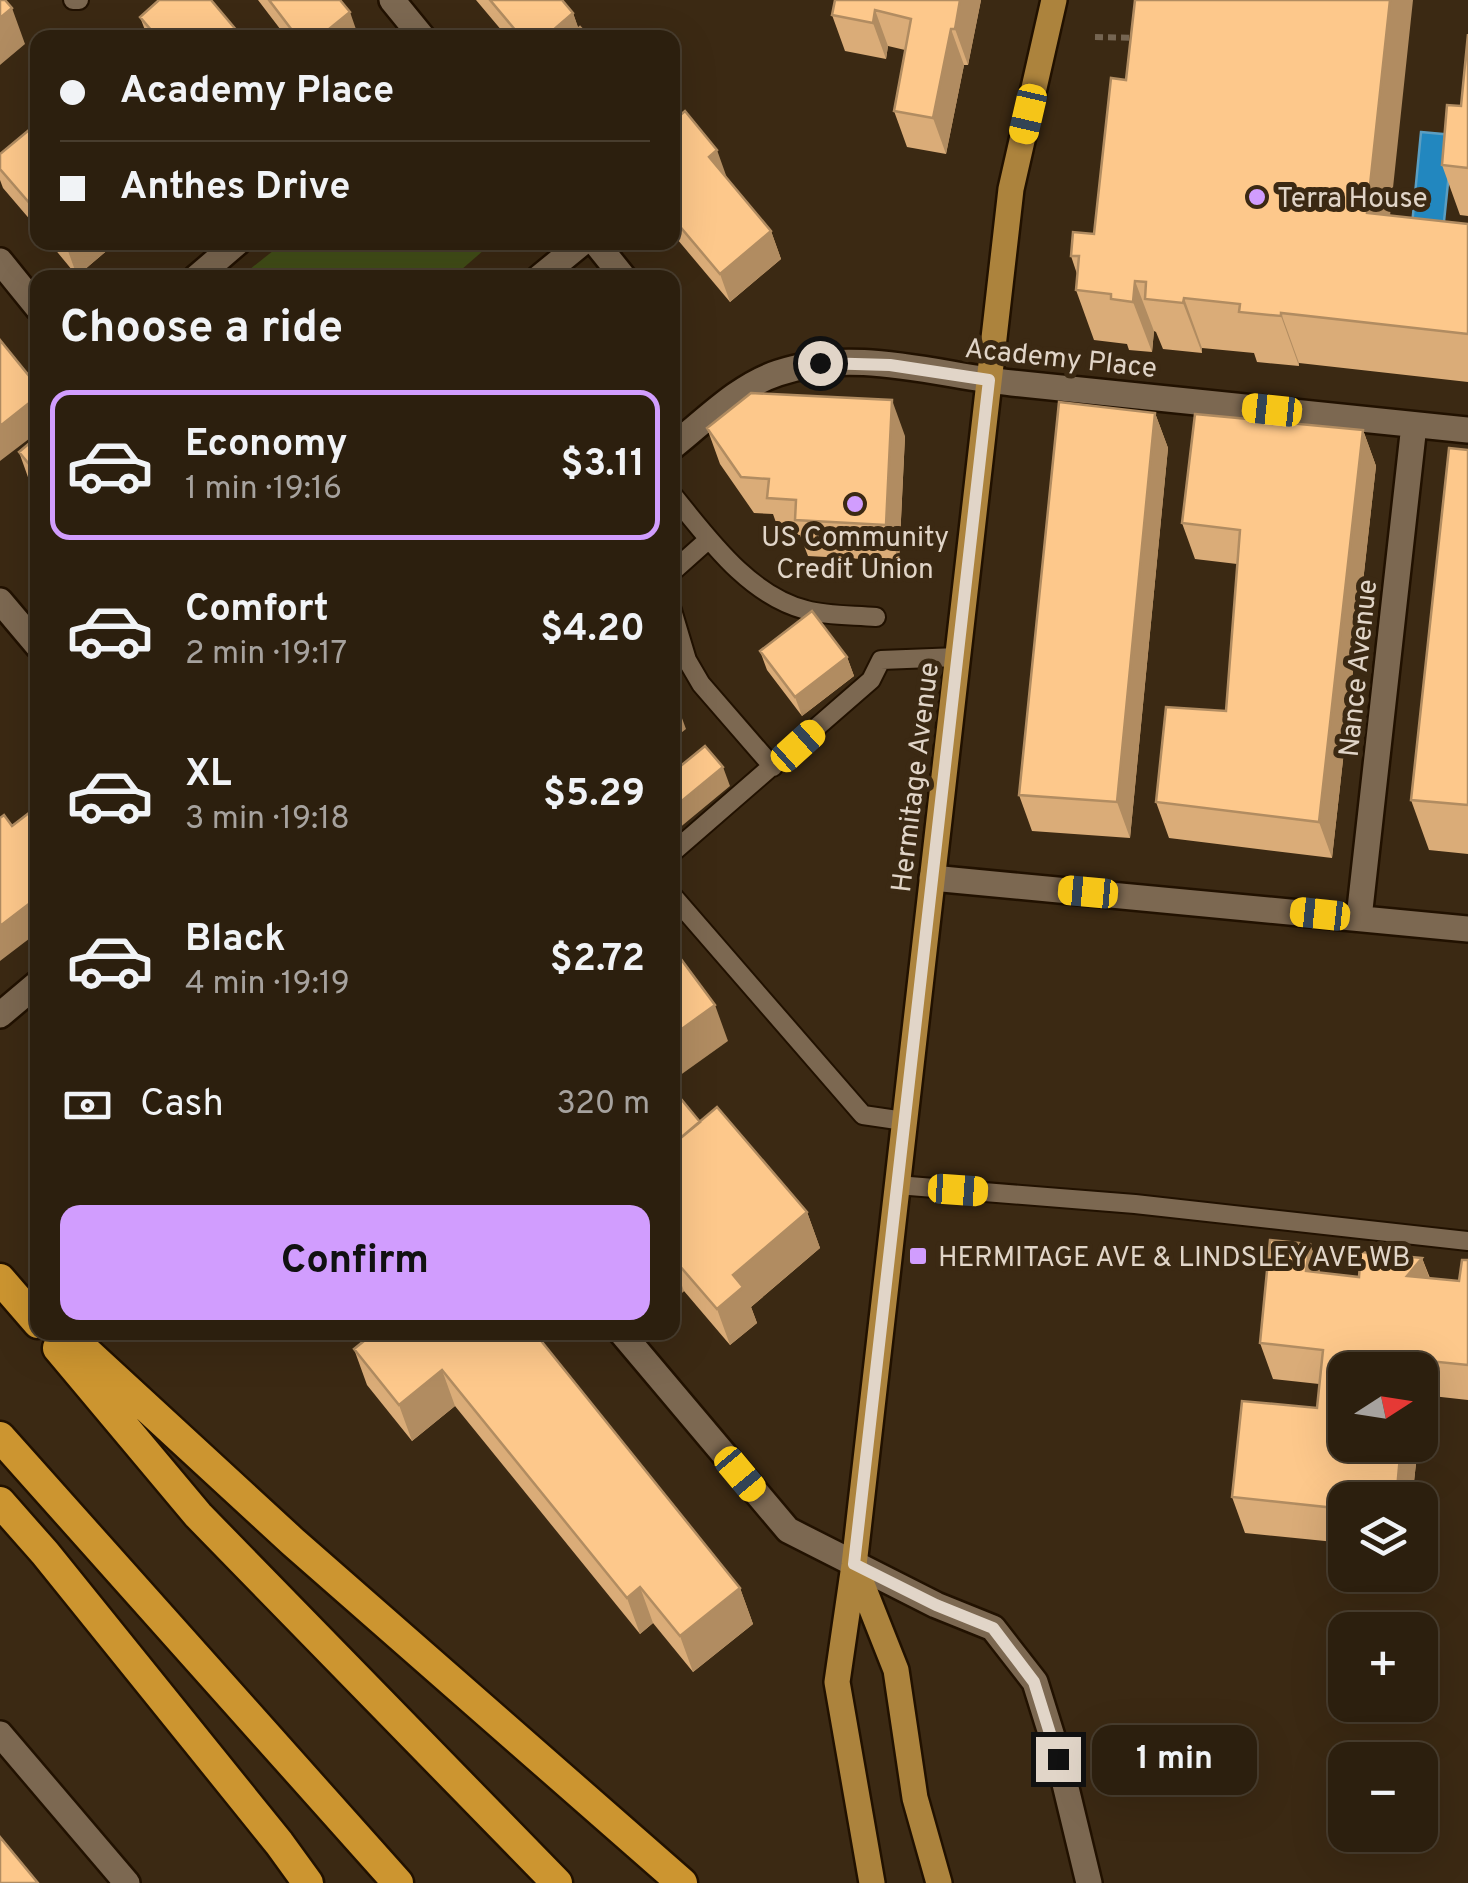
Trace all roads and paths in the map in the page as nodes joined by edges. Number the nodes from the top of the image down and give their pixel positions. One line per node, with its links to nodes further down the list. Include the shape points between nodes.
1 (392, 0): 4 (street)
2 (1054, 0): 16 (main road, Hermitage Avenue, via 1011,189)
3 (1141, 19): 6 (path)
4 (416, 30)
5 (1095, 37): 6 (path)
6 (1138, 38): 7 (path)
7 (1137, 55)
8 (229, 250): 12 (street)
9 (572, 250): 13 (street)
10 (601, 250): 14 (street)
11 (0, 261): 15 (street)
12 (205, 270)
13 (549, 270)
14 (617, 270)
15 (30, 298)
16 (989, 380): 17 (street, Academy Place); 19 (street, Academy Place, via 890,365 820,363 776,373 738,393); 27 (main road, Hermitage Avenue)
17 (1414, 424): 18 (street, Academy Place); 32 (street, Nance Avenue)
18 (1468, 430)
19 (680, 440)
20 (680, 504): 21 (lane)
21 (708, 540): 22 (lane); 24 (lane, via 773,596 806,610)
22 (680, 565)
23 (0, 601): 26 (street)
24 (876, 617)
25 (680, 635): 28 (lane, via 701,684)
26 (30, 637)
27 (958, 657): 28 (lane, via 881,660 871,680); 30 (main road, Hermitage Avenue)
28 (773, 767): 29 (lane)
29 (680, 846)
30 (932, 878): 32 (street); 36 (main road, Hermitage Avenue)
31 (680, 904): 36 (lane, via 863,1115)
32 (1359, 918): 33 (street)
33 (1468, 929)
34 (30, 990): 35 (street)
35 (0, 1015)
36 (904, 1120): 37 (main road, Hermitage Avenue)
37 (898, 1185): 38 (lane); 49 (main road, Hermitage Avenue)
38 (1468, 1241)
39 (0, 1276): 40 (highway); 41 (highway)
40 (30, 1300)
41 (30, 1314)
42 (52, 1340): 54 (highway, via 198,1515)
43 (74, 1340): 55 (highway)
44 (628, 1340): 49 (street, via 788,1530)
45 (0, 1437): 53 (highway)
46 (0, 1502): 48 (highway)
47 (0, 1522): 48 (highway)
48 (45, 1553): 52 (highway)
49 (854, 1564): 56 (main road, Hermitage Avenue, via 837,1682); 57 (main road, Hermitage Avenue, via 896,1670 915,1798); 58 (street, via 993,1628 1034,1682)
50 (0, 1734): 51 (street)
51 (127, 1883)
52 (308, 1883)
53 (398, 1883)
54 (557, 1883)
55 (682, 1883)
56 (872, 1883)
57 (940, 1883)
58 (1089, 1883)

